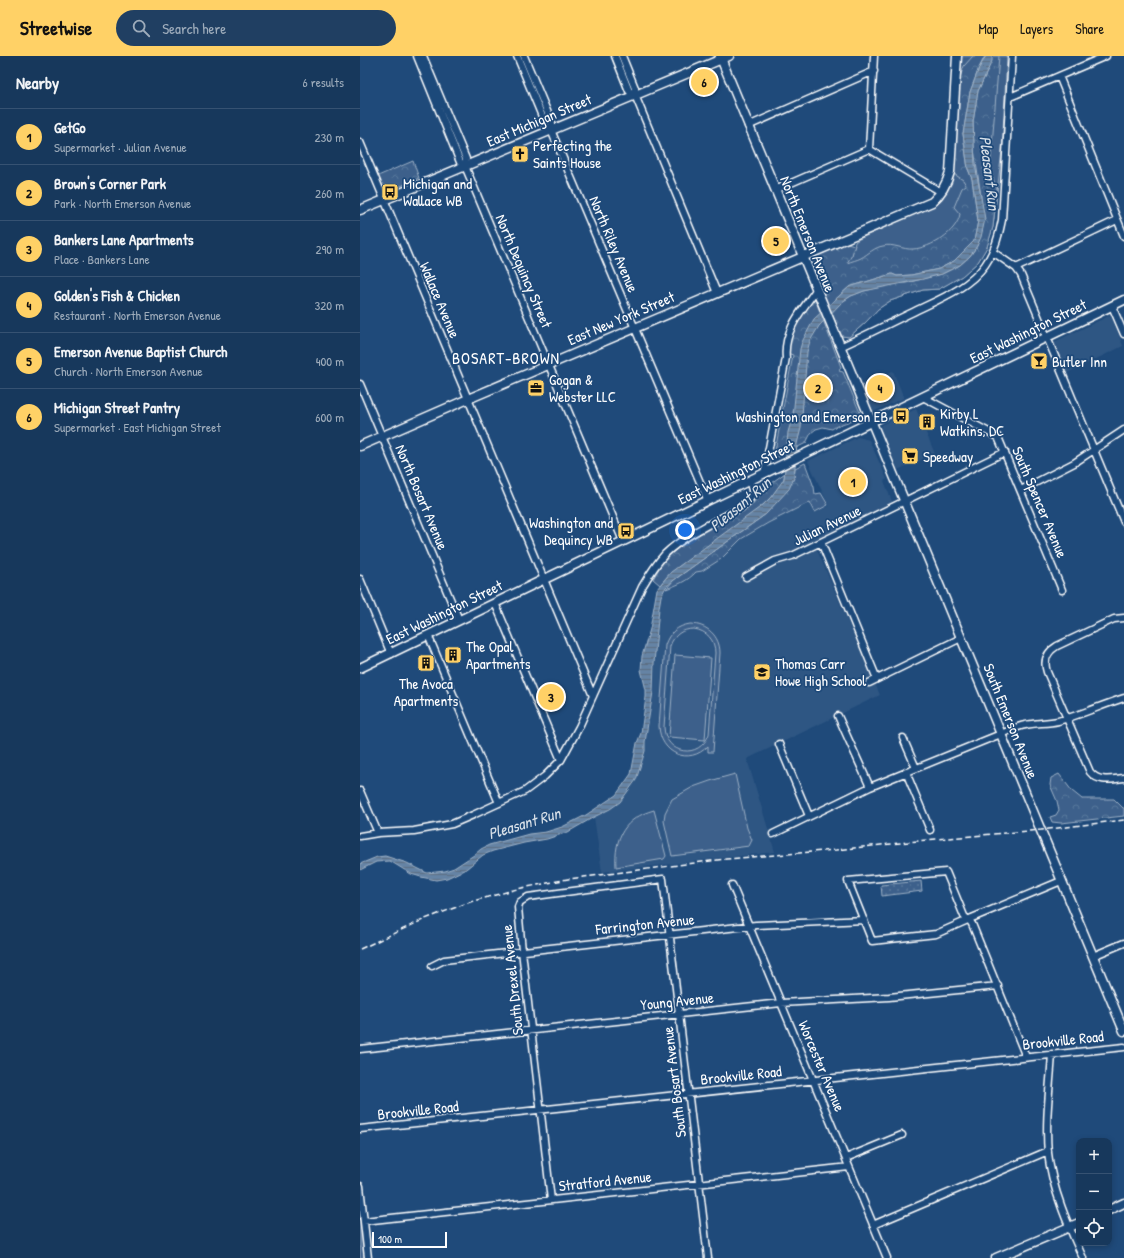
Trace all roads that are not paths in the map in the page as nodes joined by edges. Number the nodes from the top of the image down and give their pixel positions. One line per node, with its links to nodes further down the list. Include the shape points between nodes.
1 (417, 56): 13 (street, North Dequincy Street)
2 (423, 56): 13 (street, North Dequincy Street)
3 (520, 56): 17 (street, North Riley Avenue, via 546,126)
4 (615, 56): 14 (street, via 629,91)
5 (622, 56): 14 (street, via 635,88)
6 (874, 56): 11 (street)
7 (957, 56): 22 (main road, via 950,172)
8 (1012, 56): 15 (street)
9 (1106, 56): 12 (street)
10 (724, 57): 14 (main road, East Michigan Street); 16 (main road, North Emerson Avenue)
11 (874, 71): 16 (street); 19 (street)
12 (1058, 76): 15 (street); 25 (street)
13 (435, 93): 20 (street, North Dequincy Street, via 460,162)
14 (635, 95): 17 (main road, East Michigan Street); 31 (street)
15 (1010, 97): 27 (street, via 1002,220)
16 (748, 126): 21 (main road, North Emerson Avenue)
17 (552, 130): 20 (main road, East Michigan Street); 34 (street, North Riley Avenue)
18 (360, 142): 23 (street, Wallace Avenue)
19 (869, 149): 21 (street); 22 (street)
20 (465, 166): 23 (main road, East Michigan Street); 38 (street, North Dequincy Street)
21 (775, 190): 28 (main road, North Emerson Avenue)
22 (940, 192): 28 (main road, East New York Street, via 934,200 924,206)
23 (384, 200): 24 (main road, East Michigan Street); 41 (street, Wallace Avenue)
24 (360, 210)
25 (1117, 220): 26 (street); 29 (street)
26 (1124, 236)
27 (992, 252): 29 (street); 37 (street, via 977,275 958,289)
28 (803, 257): 30 (main road, North Emerson Avenue); 31 (main road, East New York Street)
29 (1016, 268): 36 (street)
30 (816, 290): 37 (main road, North Emerson Avenue); 48 (street, via 799,314 788,336)
31 (717, 293): 34 (main road, East New York Street)
32 (1124, 300): 33 (main road, East Washington Street)
33 (1112, 306): 35 (street); 36 (main road, East Washington Street)
34 (635, 328): 38 (main road, East New York Street); 51 (street, North Riley Avenue)
35 (1124, 334)
36 (1047, 337): 40 (main road, East Washington Street); 46 (street)
37 (840, 347): 42 (main road, North Emerson Avenue)
38 (549, 364): 41 (main road, East New York Street); 54 (street, North Dequincy Street)
39 (360, 384): 44 (street, North Bosart Avenue)
40 (923, 397): 42 (main road, East Washington Street); 47 (street, South Spencer Avenue, via 998,437)
41 (468, 399): 44 (main road, East New York Street); 58 (street, Wallace Avenue)
42 (872, 422): 48 (main road, East Washington Street); 52 (main road, South Emerson Avenue)
43 (1124, 430): 46 (street)
44 (382, 436): 45 (main road, East New York Street); 62 (street, North Bosart Avenue)
45 (360, 446)
46 (1094, 450): 50 (street); 53 (street)
47 (1005, 452): 50 (street, South Spencer Avenue); 52 (street, Julian Avenue)
48 (764, 474): 49 (main road, East Washington Street)
49 (749, 481): 51 (main road, East Washington Street); 69 (street, via 753,494 742,507 682,541 654,566)
50 (1021, 490): 59 (street, South Spencer Avenue)
51 (708, 501): 54 (main road, East Washington Street)
52 (905, 502): 55 (street, Julian Avenue); 64 (main road, South Emerson Avenue)
53 (1124, 522)
54 (623, 541): 58 (main road, East Washington Street)
55 (821, 542): 56 (street, Julian Avenue, via 775,561); 67 (street)
56 (746, 577)
57 (360, 579): 65 (street)
58 (544, 579): 60 (main road, East Washington Street); 69 (street, Wallace Avenue)
59 (1062, 590)
60 (495, 603): 62 (main road, East Washington Street); 76 (street)
61 (1124, 618): 72 (street, via 1114,619 1057,646 1048,654 1045,660 1046,670)
62 (459, 620): 63 (main road, East Washington Street)
63 (428, 635): 65 (main road, East Washington Street); 82 (street)
64 (961, 638): 67 (street); 73 (main road, South Emerson Avenue)
65 (391, 654): 66 (main road, East Washington Street)
66 (360, 668)
67 (877, 679): 68 (street)
68 (869, 683)
69 (593, 696): 76 (street)
70 (1124, 698): 72 (street)
71 (838, 716): 80 (street)
72 (1066, 718): 73 (street, via 1021,726); 79 (street, via 1093,776 1105,780)
73 (1001, 734): 77 (street); 89 (main road, South Emerson Avenue)
74 (904, 738): 77 (street)
75 (779, 744): 83 (street)
76 (561, 760): 82 (street, via 534,785)
77 (916, 768): 78 (street)
78 (906, 772): 80 (street); 84 (street)
79 (1124, 778)
80 (870, 787): 83 (street)
81 (360, 791): 85 (street)
82 (499, 803): 85 (street, via 441,827)
83 (809, 816): 86 (street)
84 (930, 830)
85 (378, 833): 87 (street)
86 (772, 834)
87 (360, 836)
88 (663, 879): 94 (street, South Bosart Avenue); 96 (street, South Drexel Avenue, via 528,896 518,906)
89 (1062, 881): 92 (street); 97 (main road, South Emerson Avenue)
90 (732, 885): 93 (street, Worcester Avenue)
91 (864, 920): 92 (street, via 872,941 936,934); 92 (street, via 848,881 946,872); 93 (street, Farrington Avenue)
92 (968, 920): 99 (street, via 972,923)
93 (750, 926): 94 (street, Farrington Avenue); 100 (street, Worcester Avenue)
94 (669, 935): 96 (street, Farrington Avenue); 101 (street, South Bosart Avenue)
95 (1124, 943): 97 (street)
96 (522, 951): 98 (street, Farrington Avenue, via 444,960); 102 (street, South Drexel Avenue)
97 (1093, 956): 103 (main road, South Emerson Avenue)
98 (432, 966)
99 (998, 986): 100 (street, Young Avenue, via 889,997); 107 (street)
100 (781, 1003): 101 (street, Young Avenue); 108 (street, Worcester Avenue)
101 (679, 1014): 102 (street, Young Avenue); 109 (street, South Bosart Avenue)
102 (531, 1031): 105 (street, Young Avenue); 110 (street, South Drexel Avenue)
103 (1124, 1031)
104 (1124, 1047): 106 (street, Brookville Road)
105 (360, 1050)
106 (1052, 1054): 107 (street, Brookville Road); 113 (street)
107 (1026, 1057): 108 (street, Brookville Road)
108 (813, 1080): 109 (street, Brookville Road); 114 (street, Worcester Avenue)
109 (688, 1094): 110 (street, Brookville Road); 116 (street, South Bosart Avenue)
110 (540, 1110): 111 (street, Brookville Road); 118 (street, South Drexel Avenue)
111 (360, 1129)
112 (902, 1135): 114 (street)
113 (1048, 1151): 123 (street); 124 (street, via 1053,1178)
114 (846, 1158): 115 (street, Worcester Avenue)
115 (850, 1167): 116 (street, Stratford Avenue); 123 (street, Worcester Avenue)
116 (699, 1184): 118 (street, Stratford Avenue); 126 (street, South Bosart Avenue)
117 (360, 1186): 121 (street)
118 (551, 1200): 121 (street, Stratford Avenue)
119 (1124, 1204): 120 (main road)
120 (1112, 1209)
121 (364, 1221): 125 (street)
122 (1076, 1224): 124 (main road)
123 (873, 1225): 127 (street, Worcester Avenue)
124 (1068, 1227): 128 (main road); 129 (street)
125 (368, 1258)
126 (708, 1258)
127 (887, 1258)
128 (996, 1258)
129 (1083, 1258)

